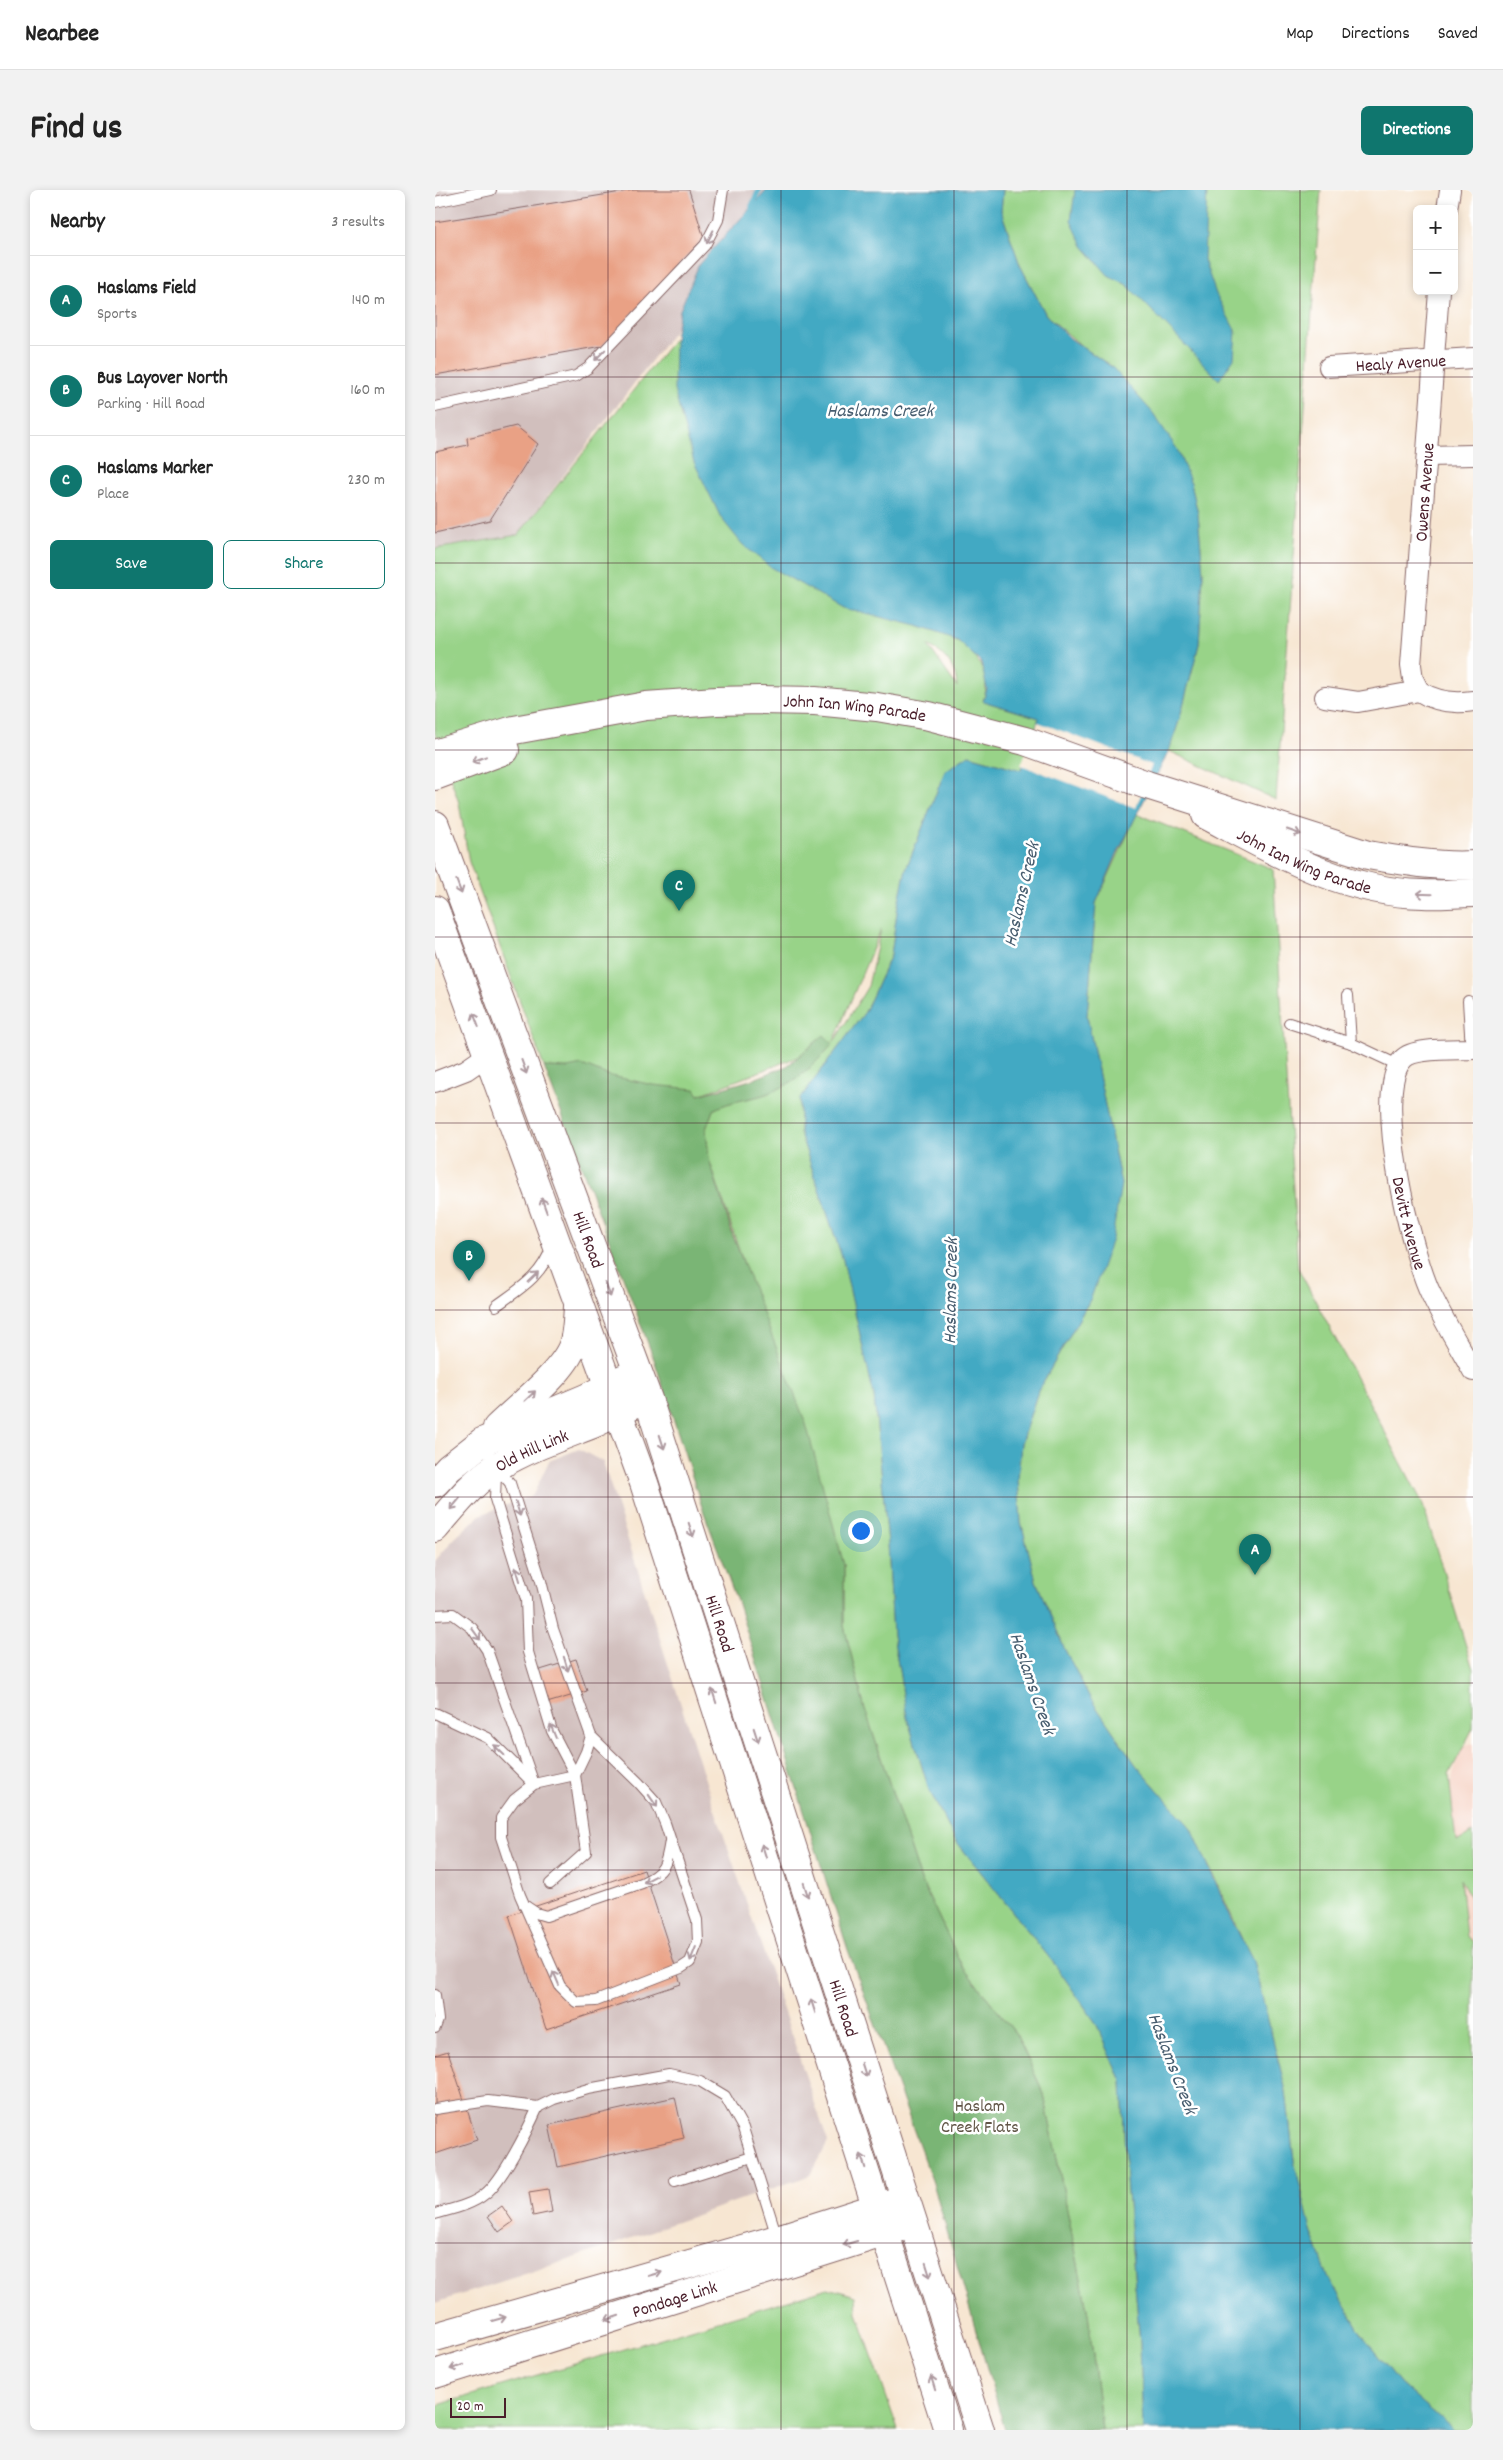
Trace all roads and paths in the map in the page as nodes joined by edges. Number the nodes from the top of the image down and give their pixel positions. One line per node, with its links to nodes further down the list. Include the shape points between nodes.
1 (491, 190): 4 (lane)
2 (723, 190): 10 (lane, one-way to 10, via 711,238 588,368 576,376)
3 (1450, 190): 5 (street)
4 (435, 202)
5 (1448, 205)
6 (1439, 295): 8 (street, Owens Avenue)
7 (1473, 358): 8 (street, Healy Avenue)
8 (1433, 361): 9 (street, Healy Avenue); 12 (street, Owens Avenue)
9 (1329, 367)
10 (435, 407)
11 (1473, 455): 12 (street)
12 (1427, 456): 13 (street, Owens Avenue, via 1411,666)
13 (1419, 691): 14 (street, via 1357,702); 15 (street, via 1443,702)
14 (1325, 697)
15 (1473, 701)
16 (554, 724): 17 (main road, John Ian Wing Parade, via 514,730); 18 (main road, John Ian Wing Parade, one-way to 18, via 522,745); 19 (main road, John Ian Wing Parade, via 646,706 716,700 815,700 929,716 1025,741)
17 (435, 754)
18 (435, 776)
19 (1147, 785): 21 (main road, John Ian Wing Parade, one-way to 21, via 1368,855 1400,861); 22 (main road, John Ian Wing Parade, one-way to 19, via 1422,894 1371,887 1329,876 1289,860)
20 (435, 825): 26 (main road, Hill Road, one-way to 26)
21 (1473, 865)
22 (1473, 893)
23 (435, 910): 30 (main road, Hill Road, one-way to 23)
24 (1348, 995): 28 (lane)
25 (1468, 1001): 29 (lane)
26 (508, 1021): 30 (main road); 37 (main road, Hill Road, one-way to 37)
27 (1289, 1023): 28 (lane)
28 (1351, 1044): 31 (lane)
29 (1472, 1049): 31 (street, via 1413,1052)
30 (489, 1054): 32 (street, via 466,1070); 33 (main road, Hill Road, one-way to 30)
31 (1399, 1065): 36 (street, Devitt Avenue, via 1391,1088 1391,1100 1407,1218 1431,1294)
32 (435, 1082)
33 (555, 1237): 34 (main road, Hill Road); 35 (lane, one-way to 33, via 537,1274 546,1263)
34 (579, 1300): 38 (main road, Hill Road); 41 (main road, one-way to 34, via 564,1360 576,1332)
35 (496, 1306)
36 (1473, 1371)
37 (638, 1373): 38 (main road, Old Hill Link); 39 (main road, Hill Road)
38 (609, 1385): 40 (main road, Hill Road); 41 (main road, Old Hill Link)
39 (648, 1399): 40 (main road, Old Hill Link); 64 (main road, Hill Road, one-way to 64)
40 (617, 1411): 42 (main road, Old Hill Link); 63 (main road, Hill Road, one-way to 40, via 701,1654)
41 (482, 1442): 42 (lane); 43 (main road, Old Hill Link, via 449,1468)
42 (496, 1467): 44 (main road, Old Hill Link, one-way to 44, via 465,1493); 45 (lane, one-way to 45, via 510,1484); 46 (lane, via 495,1499)
43 (435, 1484)
44 (435, 1528)
45 (532, 1552): 46 (lane); 47 (lane)
46 (513, 1557): 48 (lane, one-way to 46)
47 (544, 1594): 48 (lane); 51 (lane, one-way to 51)
48 (526, 1599): 52 (lane, one-way to 48, via 552,1731 528,1652)
49 (435, 1615): 53 (lane, one-way to 53, via 453,1614 472,1628 487,1650)
50 (435, 1712): 53 (lane, one-way to 50, via 488,1738)
51 (591, 1736): 52 (lane); 54 (lane, one-way to 54, via 656,1802)
52 (575, 1775): 53 (lane); 55 (lane, via 585,1852)
53 (534, 1784): 56 (lane, via 514,1800 501,1818 501,1837)
54 (670, 1838): 56 (lane, one-way to 56, via 667,1864 657,1876 642,1883 546,1916); 56 (lane, one-way to 56, via 697,1920 698,1942 690,1962 681,1968 596,2001 576,2002 560,1986)
55 (549, 1884)
56 (524, 1905)
57 (435, 1995): 58 (lane, via 438,2020)
58 (435, 2028)
59 (537, 2107): 60 (lane, via 488,2101); 61 (lane, via 588,2089 669,2074 700,2081 725,2096 743,2128); 65 (lane, via 511,2160 486,2194 465,2206)
60 (435, 2109)
61 (752, 2157): 62 (lane); 67 (lane)
62 (675, 2182)
63 (877, 2207): 64 (main road, Pondage Link); 66 (main road, Hill Road); 67 (main road, Pondage Link)
64 (909, 2211): 66 (main road, Pondage Link); 71 (main road, Hill Road, one-way to 71)
65 (435, 2214)
66 (885, 2233): 67 (main road, Pondage Link, one-way to 67); 70 (main road, Hill Road, one-way to 66)
67 (781, 2251): 68 (main road, Pondage Link, one-way to 67); 69 (main road, Pondage Link, one-way to 69)
68 (435, 2337)
69 (435, 2374)
70 (948, 2430)
71 (980, 2430)

